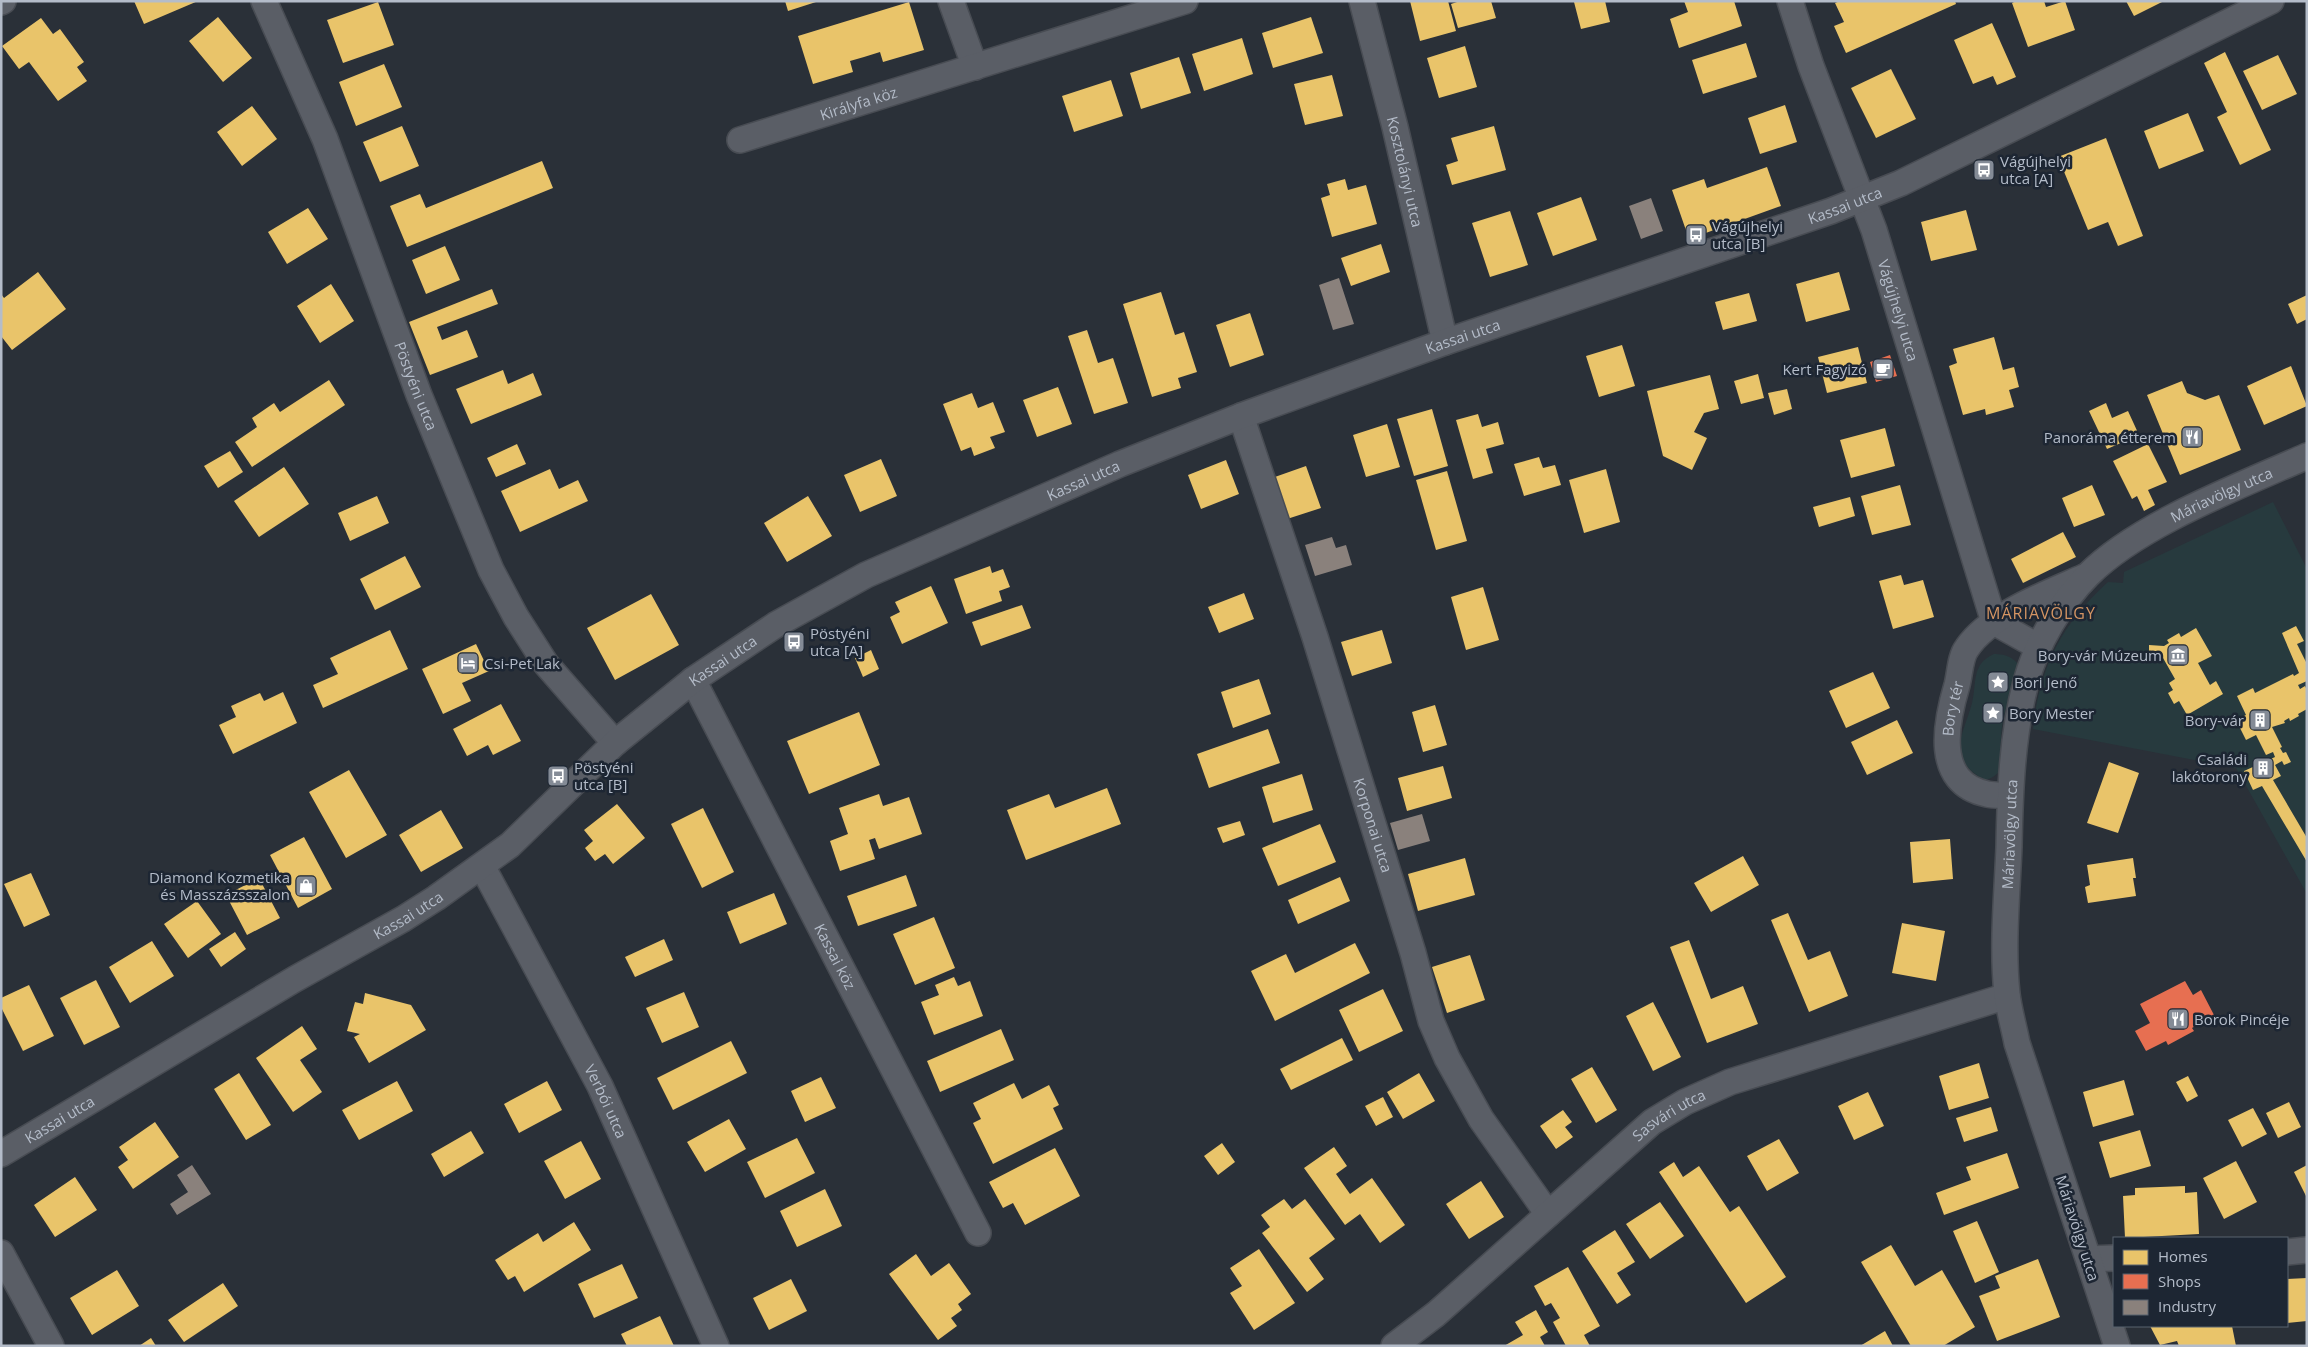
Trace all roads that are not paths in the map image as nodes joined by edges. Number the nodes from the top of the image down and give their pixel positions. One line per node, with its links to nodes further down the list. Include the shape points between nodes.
1 (264, 1): 17 (street, Pöstyéni utca, via 325,139 419,395 491,570 546,664)
2 (952, 1): 7 (street)
3 (1185, 1): 7 (street, Királyfa köz)
4 (1362, 1): 10 (street, Kosztolányi utca)
5 (1790, 1): 9 (street, Vágújhelyi utca, via 1810,66)
6 (2271, 1): 9 (street, Kassai utca)
7 (975, 67): 8 (street, Királyfa köz)
8 (740, 140)
9 (1862, 199): 10 (street, Kassai utca); 14 (street, Vágújhelyi utca)
10 (1445, 342): 11 (street, Kassai utca)
11 (1241, 416): 16 (street, Kassai utca, via 866,575 777,624); 22 (street, Korponai utca, via 1320,655 1431,1021 1482,1120)
12 (2307, 456): 13 (street, Máriavölgy utca, via 2138,537)
13 (2087, 576): 14 (street, Bory tér, via 2042,595); 15 (street, Máriavölgy utca, via 2062,607)
14 (1994, 622): 15 (street); 18 (street, Bory tér, via 1966,649 1950,705 1947,749 1955,773 1971,788 1987,794)
15 (2039, 647): 18 (street, Máriavölgy utca, via 2021,704)
16 (692, 680): 17 (street, Kassai utca); 23 (street, Kassai köz)
17 (615, 743): 19 (street, Kassai utca, via 510,845)
18 (2010, 795): 20 (street, Máriavölgy utca, via 2005,948)
19 (482, 866): 21 (street, Kassai utca, via 403,919 295,978); 30 (street, Verbói utca, via 600,1086)
20 (2007, 996): 22 (street, Sasvári utca, via 1730,1082 1685,1102 1652,1122); 28 (street, Máriavölgy utca, via 2017,1043)
21 (1, 1154)
22 (1548, 1214): 31 (street, Sasvári utca, via 1436,1314)
23 (978, 1233)
24 (2307, 1250): 25 (street)
25 (2288, 1252)
26 (1, 1253): 29 (street)
27 (2113, 1258): 28 (street)
28 (2089, 1259): 32 (street, Máriavölgy utca)
29 (51, 1346)
30 (716, 1346)
31 (1394, 1346)
32 (2117, 1346)

